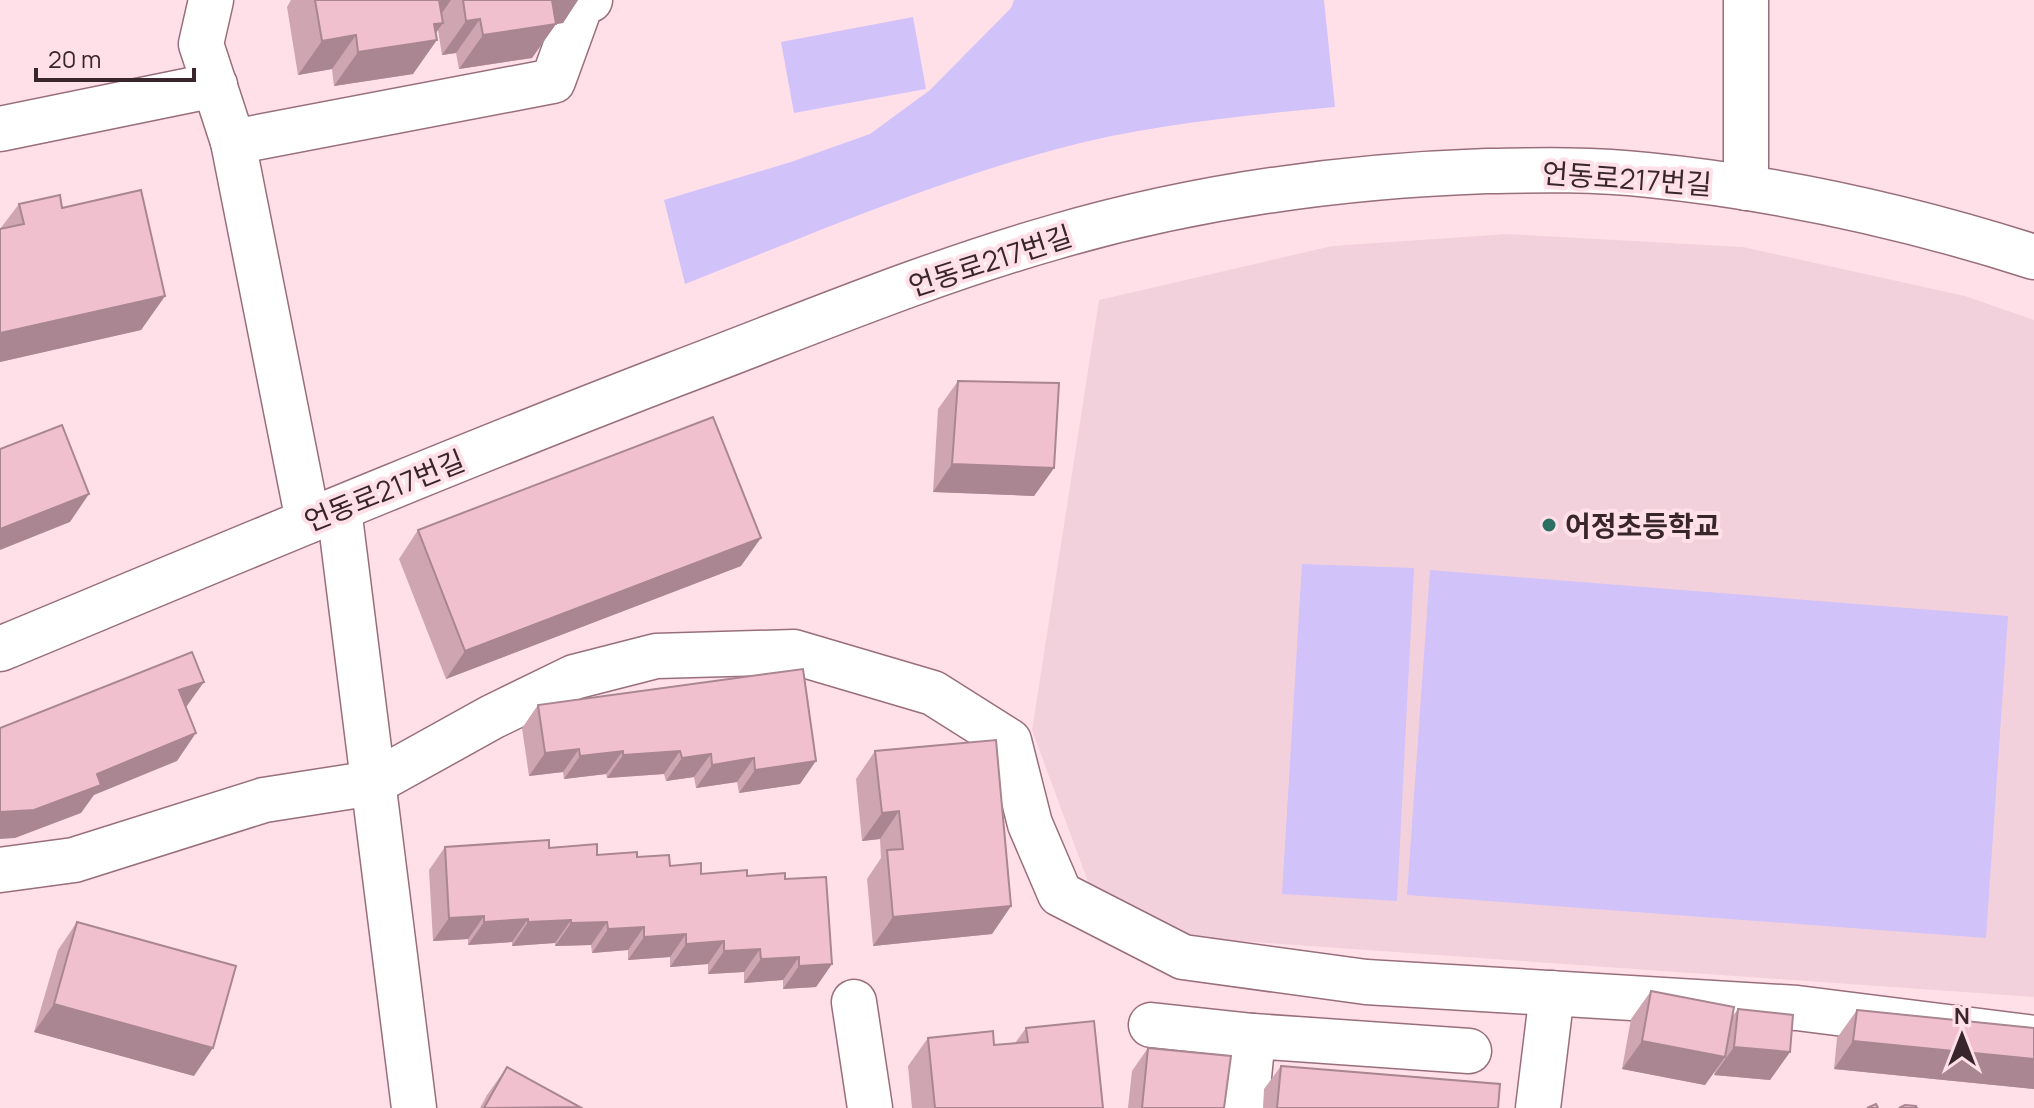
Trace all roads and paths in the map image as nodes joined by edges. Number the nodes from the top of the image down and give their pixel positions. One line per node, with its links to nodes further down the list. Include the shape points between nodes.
1 (211, 0): 4 (street, via 201,44)
2 (590, 0): 6 (street, via 582,1 553,81)
3 (1746, 0): 7 (street)
4 (215, 85): 5 (street); 6 (street)
5 (0, 129)
6 (233, 142): 9 (street)
7 (1746, 188): 8 (street, 언동로217번길, via 1919,224); 9 (street, 언동로217번길, via 1645,174 1452,172 1256,191 1154,211 981,259)
8 (2034, 257)
9 (323, 515): 10 (street, 언동로217번길); 11 (street)
10 (0, 649)
11 (373, 783): 12 (street, via 264,800 74,860); 13 (street, via 574,677 656,656 794,652 933,693 1009,741 1030,824 1060,894 1183,957 1366,982); 19 (street)
12 (0, 870)
13 (1552, 993): 17 (street, via 1797,1008); 22 (street)
14 (854, 1002): 20 (street)
15 (1151, 1025): 16 (street)
16 (1253, 1036): 18 (street); 21 (street)
17 (2034, 1038)
18 (1469, 1051)
19 (414, 1108)
20 (870, 1108)
21 (1246, 1108)
22 (1538, 1108)

